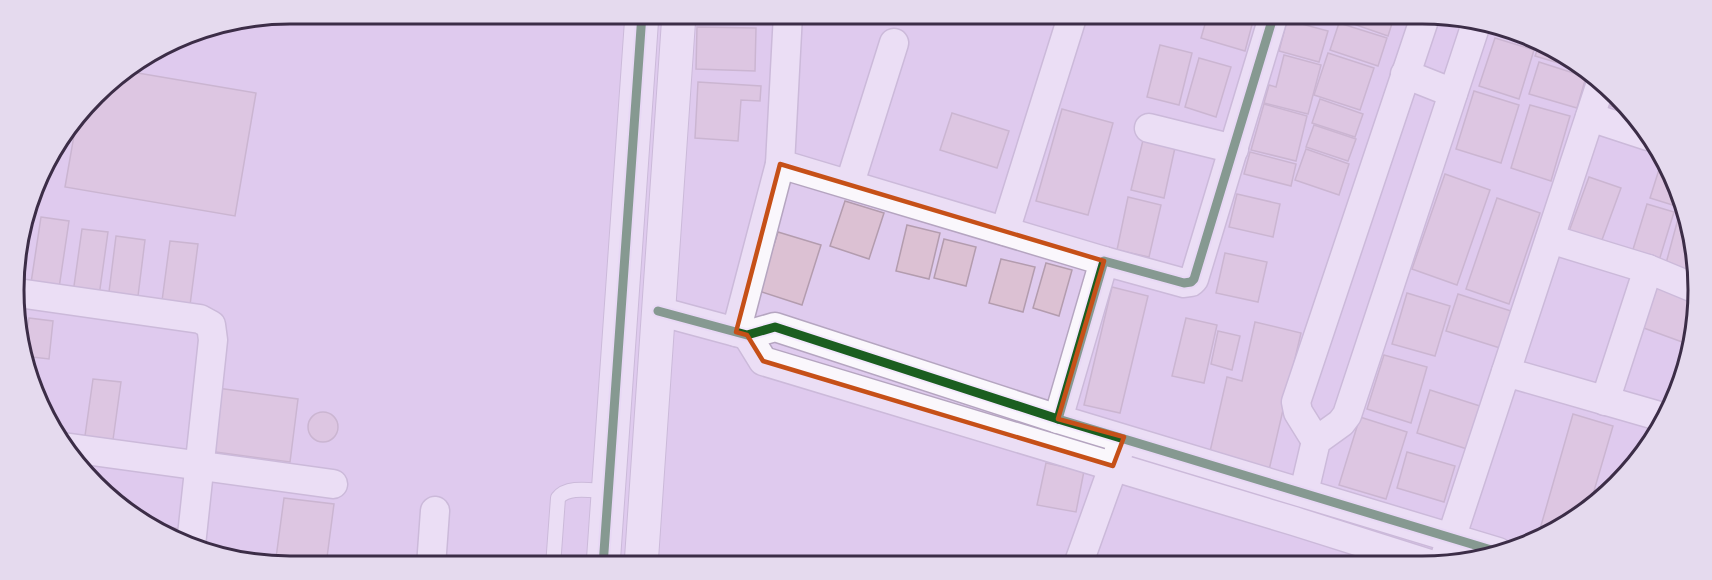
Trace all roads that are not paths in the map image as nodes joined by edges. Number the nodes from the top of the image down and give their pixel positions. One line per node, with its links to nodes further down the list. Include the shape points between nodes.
1 (641, 24): 36 (street)
2 (678, 24): 24 (street)
3 (787, 24): 16 (street)
4 (1070, 24): 18 (street)
5 (1271, 24): 15 (street)
6 (1422, 24): 9 (street)
7 (1474, 29): 11 (street)
8 (894, 43): 17 (street)
9 (1405, 74): 11 (street); 31 (street, via 1296,402)
10 (1598, 91): 12 (street)
11 (1453, 93): 31 (street, via 1347,415)
12 (1590, 117): 14 (street); 19 (street)
13 (1149, 128): 15 (street)
14 (1636, 132)
15 (1234, 149): 20 (street, via 1191,282)
16 (780, 164): 17 (street); 25 (street)
17 (850, 183): 18 (street)
18 (1005, 231): 20 (street)
19 (1550, 239): 21 (street); 26 (street)
20 (1104, 261): 29 (street)
21 (1648, 269): 22 (street); 27 (street)
22 (1688, 285)
23 (24, 294): 33 (street, via 207,321 213,332)
24 (658, 311): 25 (street); 45 (street)
25 (741, 334): 29 (street, via 775,327); 34 (street, via 763,361)
26 (1506, 372): 27 (street); 40 (street)
27 (1605, 401): 28 (street)
28 (1657, 415)
29 (1058, 419): 30 (street)
30 (1124, 437): 34 (street); 37 (street)
31 (1316, 441): 37 (street)
32 (77, 449): 33 (street)
33 (200, 465): 35 (street); 39 (street)
34 (1113, 466): 46 (street); 47 (street)
35 (333, 484)
36 (608, 491): 43 (lane, via 562,493 558,498); 44 (street)
37 (1304, 492): 40 (street)
38 (435, 511): 42 (street)
39 (192, 537)
40 (1447, 551): 41 (street)
41 (1471, 551)
42 (432, 556)
43 (553, 556)
44 (604, 556)
45 (642, 556)
46 (1081, 556)
47 (1404, 556)

